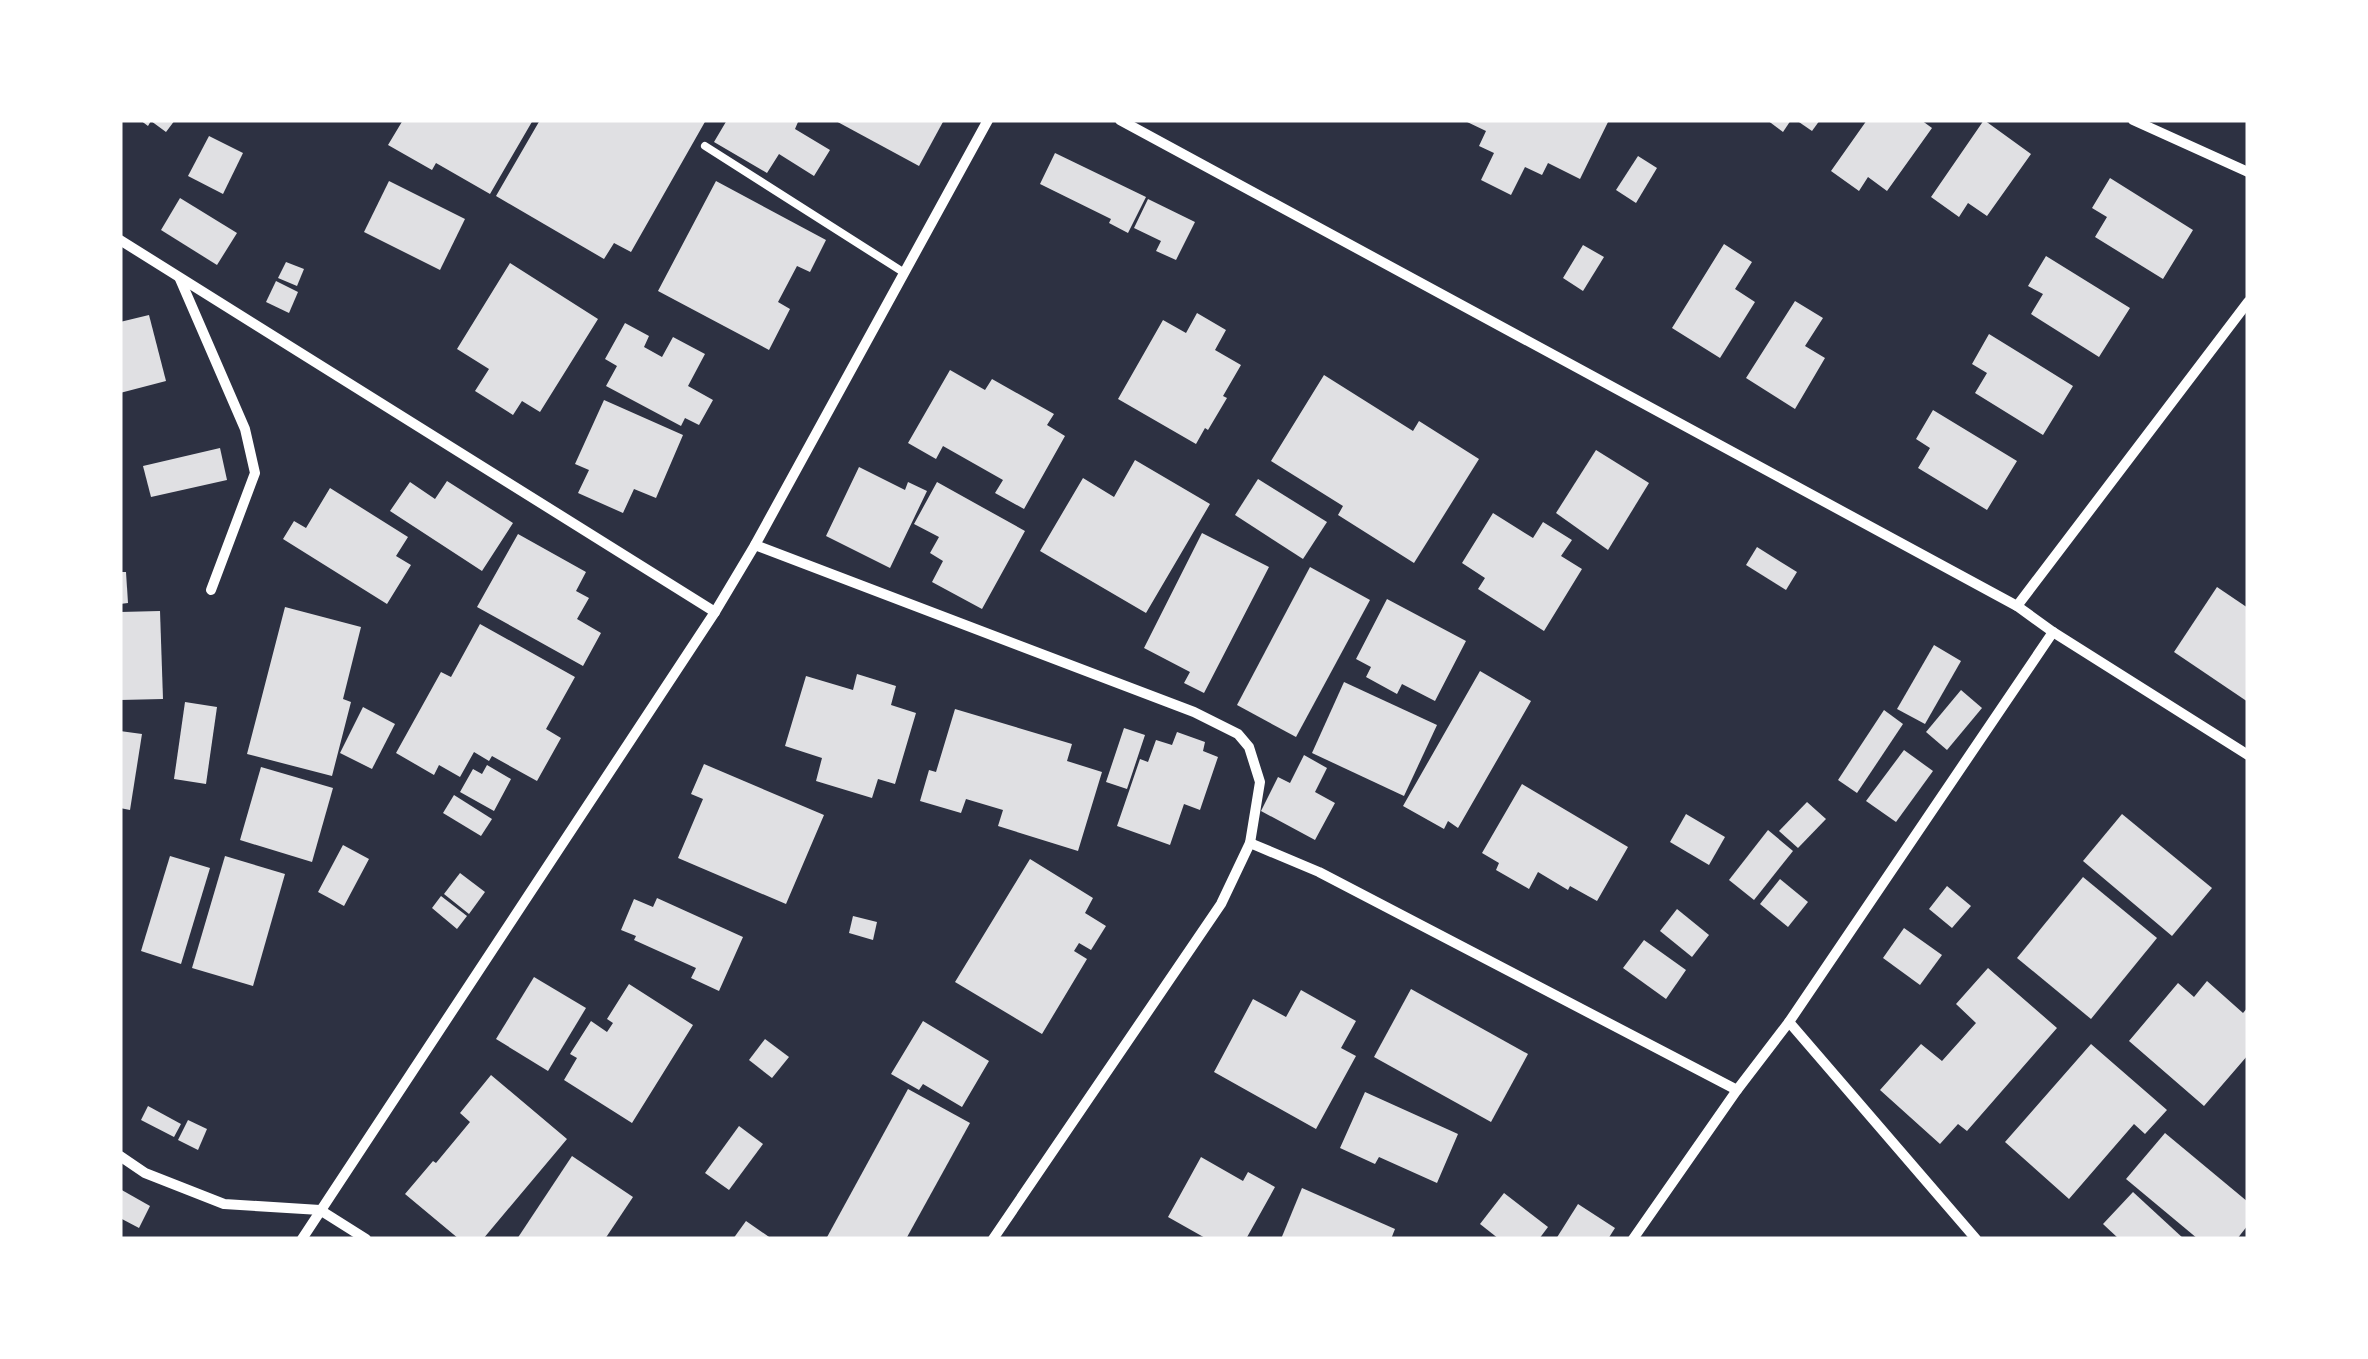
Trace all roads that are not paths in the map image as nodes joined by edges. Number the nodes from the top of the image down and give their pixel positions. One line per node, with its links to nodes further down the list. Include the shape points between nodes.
1 (988, 120): 7 (street)
2 (1120, 120): 12 (street)
3 (2134, 120): 5 (street)
4 (705, 146): 7 (lane)
5 (2248, 172)
6 (120, 240): 8 (street)
7 (903, 272): 10 (street)
8 (180, 278): 11 (street, via 244,429 255,473); 13 (street)
9 (2248, 302): 12 (street)
10 (756, 545): 13 (street); 16 (street, via 1238,734 1260,782)
11 (211, 590)
12 (2017, 606): 14 (street)
13 (714, 612): 20 (street)
14 (2054, 632): 15 (street); 17 (street)
15 (2248, 756)
16 (1250, 843): 18 (street, via 1319,872); 23 (street, via 1221,904)
17 (1788, 1022): 18 (street); 25 (street)
18 (1737, 1090): 24 (street)
19 (120, 1156): 20 (street, via 224,1204)
20 (320, 1210): 21 (street); 22 (street)
21 (302, 1239)
22 (366, 1239)
23 (993, 1239)
24 (1633, 1239)
25 (1976, 1239)

